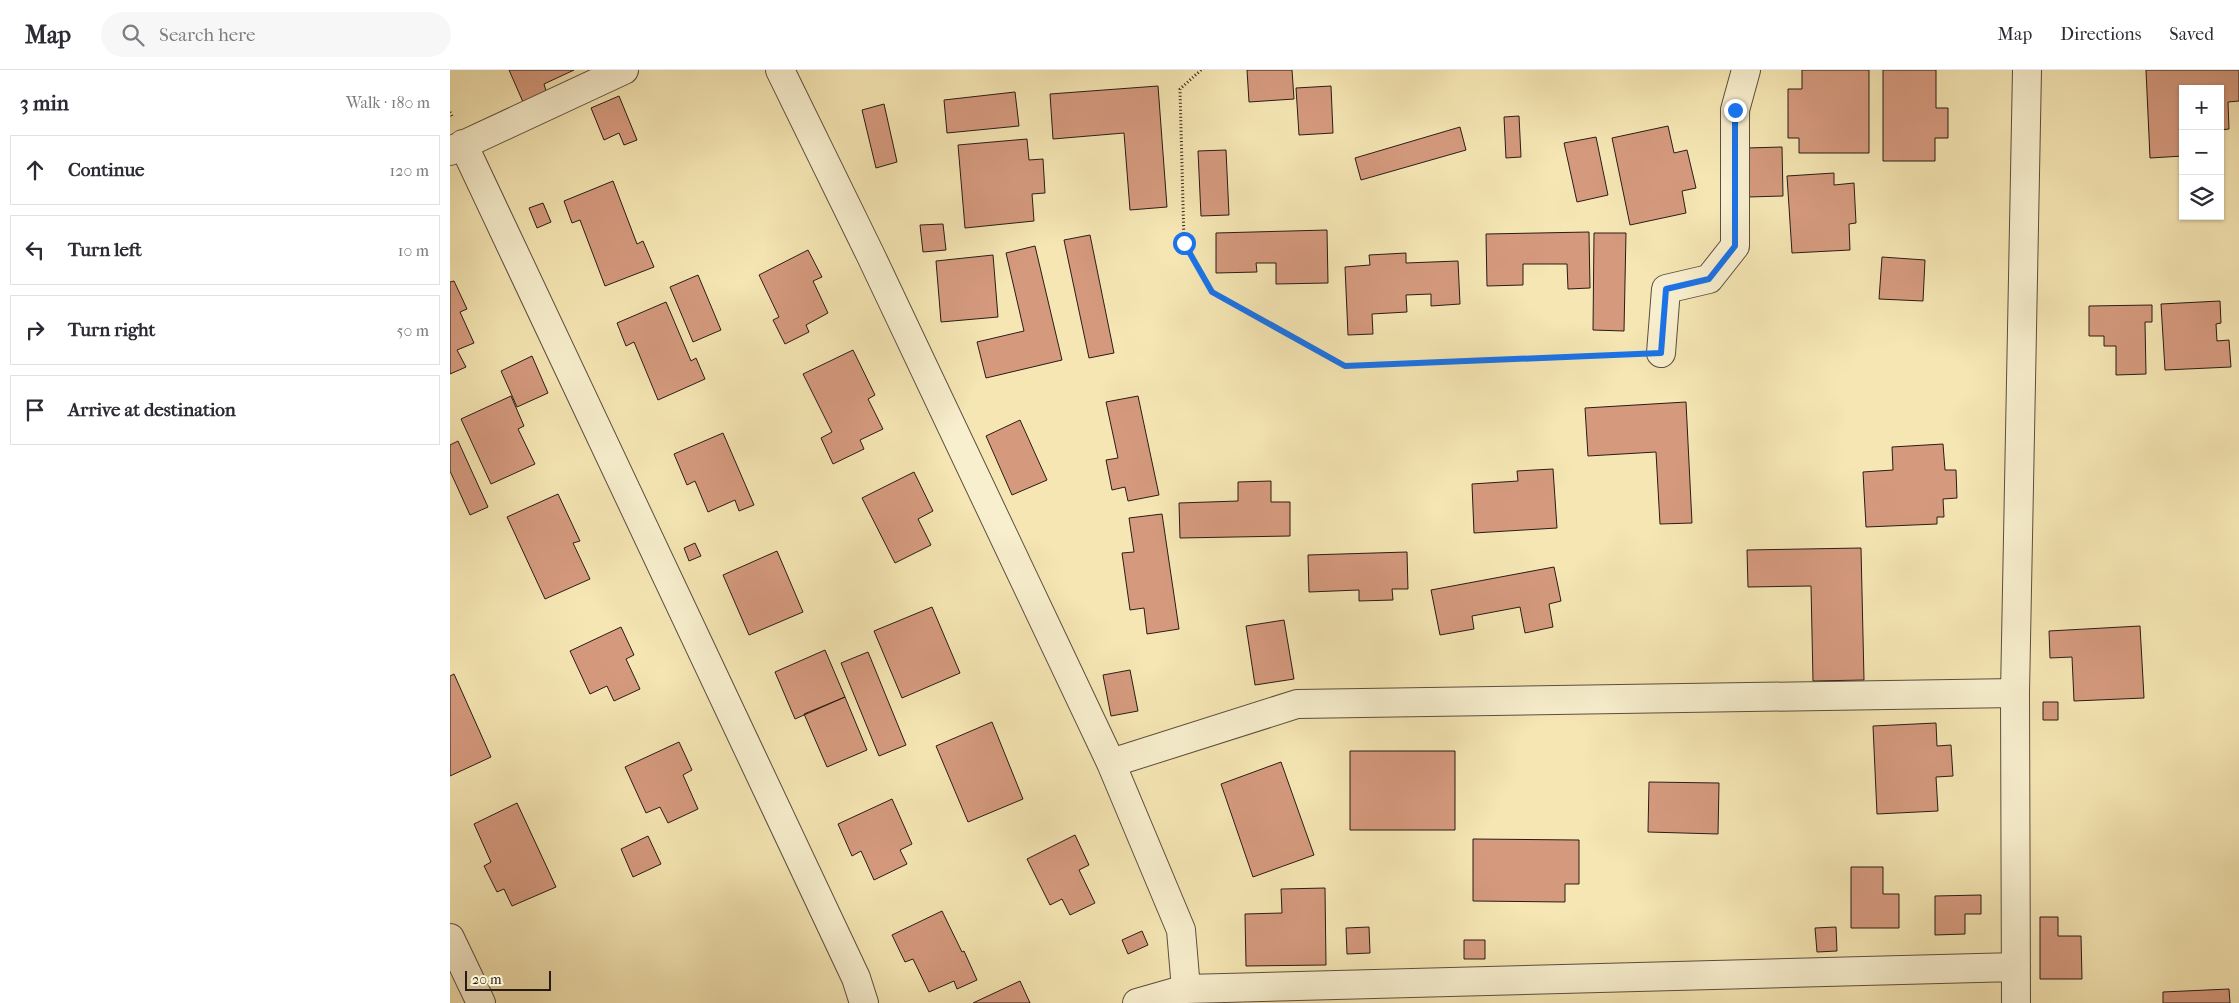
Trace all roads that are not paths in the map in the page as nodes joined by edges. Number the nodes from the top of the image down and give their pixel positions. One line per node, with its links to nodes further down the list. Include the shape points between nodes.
1 (624, 70): 5 (street)
2 (780, 70): 8 (street)
3 (1746, 70): 6 (street, via 1735,110 1735,246 1709,279 1666,289)
4 (2027, 70): 7 (street)
5 (457, 147): 13 (street, via 852,969)
6 (1661, 353)
7 (2015, 693): 8 (street, via 1297,704); 10 (street)
8 (1112, 763): 11 (street, via 1181,930)
9 (450, 938): 12 (street)
10 (2016, 967): 11 (street); 15 (street)
11 (1186, 989): 14 (street)
12 (481, 1003)
13 (864, 1003)
14 (1136, 1003)
15 (2016, 1003)

